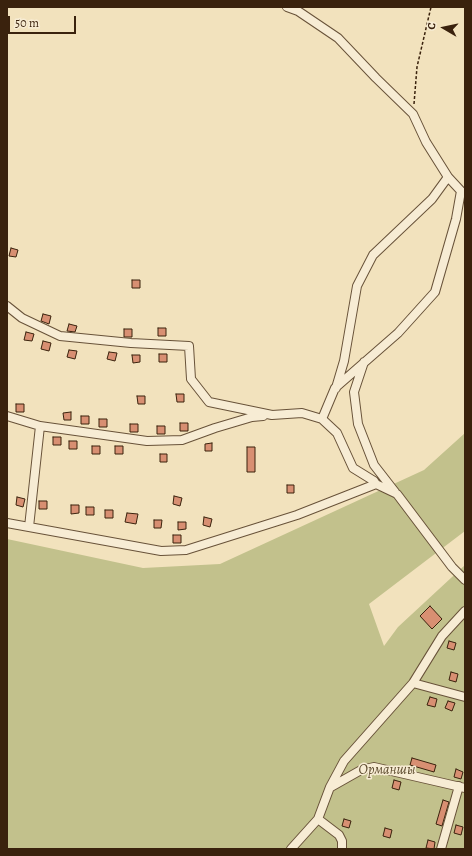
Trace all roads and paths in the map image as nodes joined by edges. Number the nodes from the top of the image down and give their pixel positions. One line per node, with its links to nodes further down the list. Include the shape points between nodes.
1 (287, 7): 3 (street, via 298,11 338,38)
2 (431, 7): 3 (path, via 417,67)
3 (413, 114): 4 (street, via 426,142)
4 (448, 177): 6 (street, via 461,191 456,219 435,292 398,333); 7 (street, via 432,199 373,255 357,286 344,361)
5 (7, 306): 8 (street, via 22,318 60,336 189,346 191,379 209,402)
6 (365, 362): 7 (street); 13 (street, via 354,392 358,424 374,465)
7 (335, 388): 10 (street)
8 (272, 415): 10 (street, via 302,414); 11 (street, via 252,417 182,440 147,441)
9 (7, 416): 11 (street)
10 (322, 419): 12 (street, via 337,433 353,468)
11 (40, 426): 15 (street)
12 (376, 484): 13 (street); 15 (street, via 296,515 186,550 161,550)
13 (397, 494): 16 (street)
14 (7, 523): 15 (street)
15 (29, 527)
16 (465, 580)
17 (465, 611): 18 (street, via 442,636)
18 (413, 683): 19 (street); 20 (street, via 344,761)
19 (465, 697)
20 (330, 787): 21 (street, via 361,770 374,768); 22 (street)
21 (462, 787): 25 (street)
22 (318, 819): 23 (street); 24 (street, via 339,835)
23 (291, 849)
24 (342, 849)
25 (441, 849)

